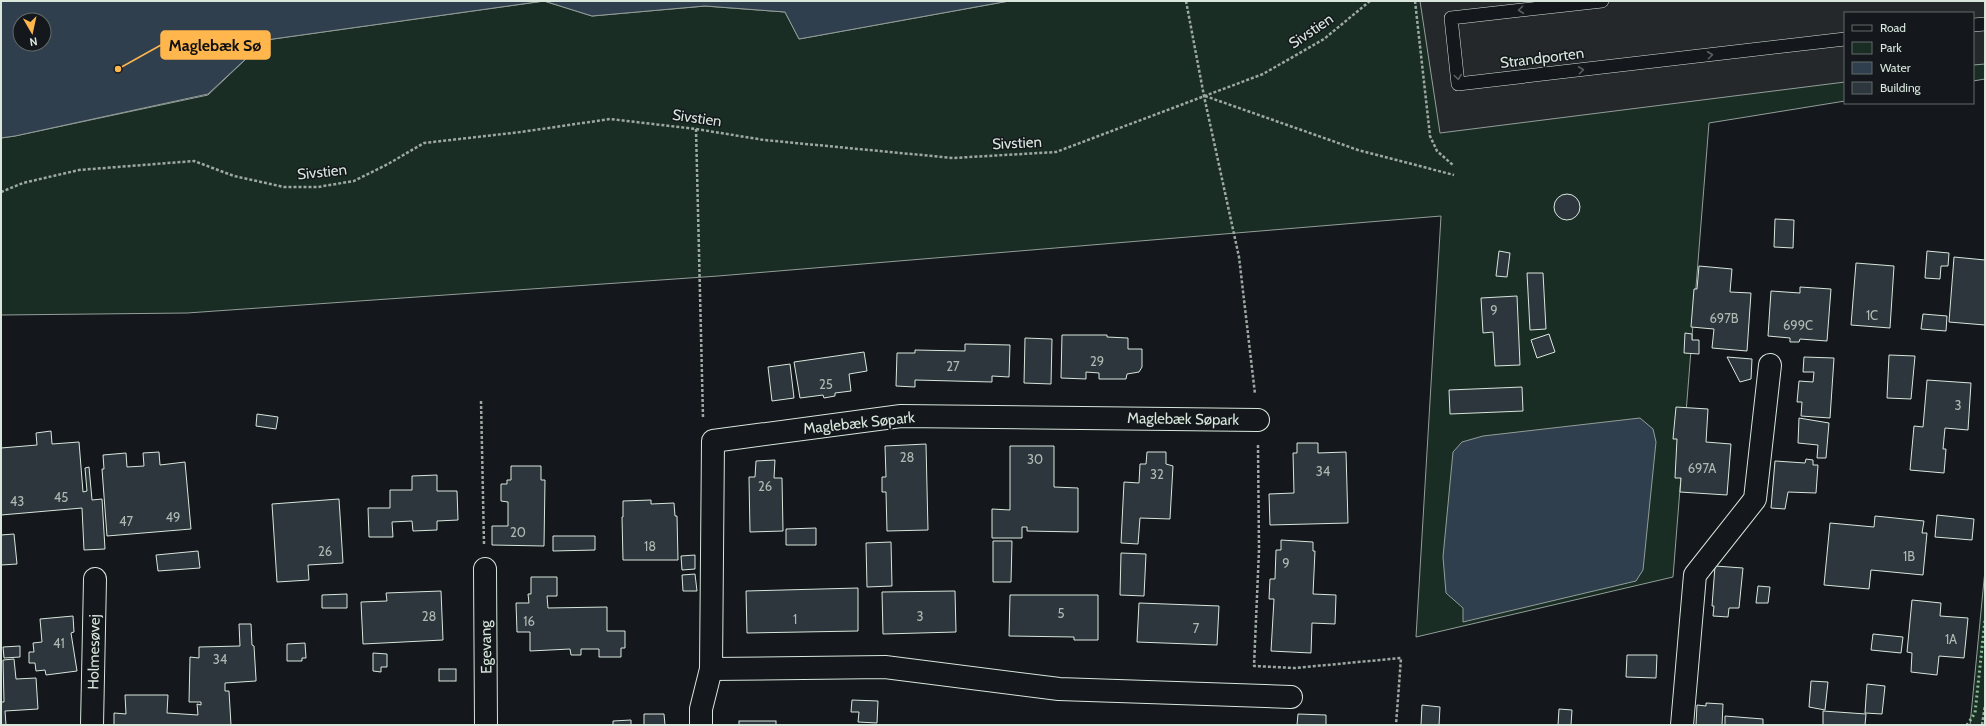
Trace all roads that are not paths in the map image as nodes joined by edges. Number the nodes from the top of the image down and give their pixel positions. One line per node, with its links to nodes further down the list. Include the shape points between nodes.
1 (1602, 1): 4 (lane, Strandporten, one-way to 4, via 1451,18 1458,84)
2 (1985, 24): 3 (lane)
3 (1974, 25)
4 (1844, 39)
5 (1770, 365): 14 (street, via 1755,499 1695,575)
6 (1258, 420): 9 (street, Maglebæk Søpark, via 901,416 713,441)
7 (485, 569): 12 (street, Egevang)
8 (95, 579): 11 (street, Holmesøvej)
9 (711, 668): 10 (street, via 885,667 1059,689); 13 (street, via 701,709)
10 (1291, 697)
11 (92, 725)
12 (486, 725)
13 (701, 725)
14 (1682, 725)

